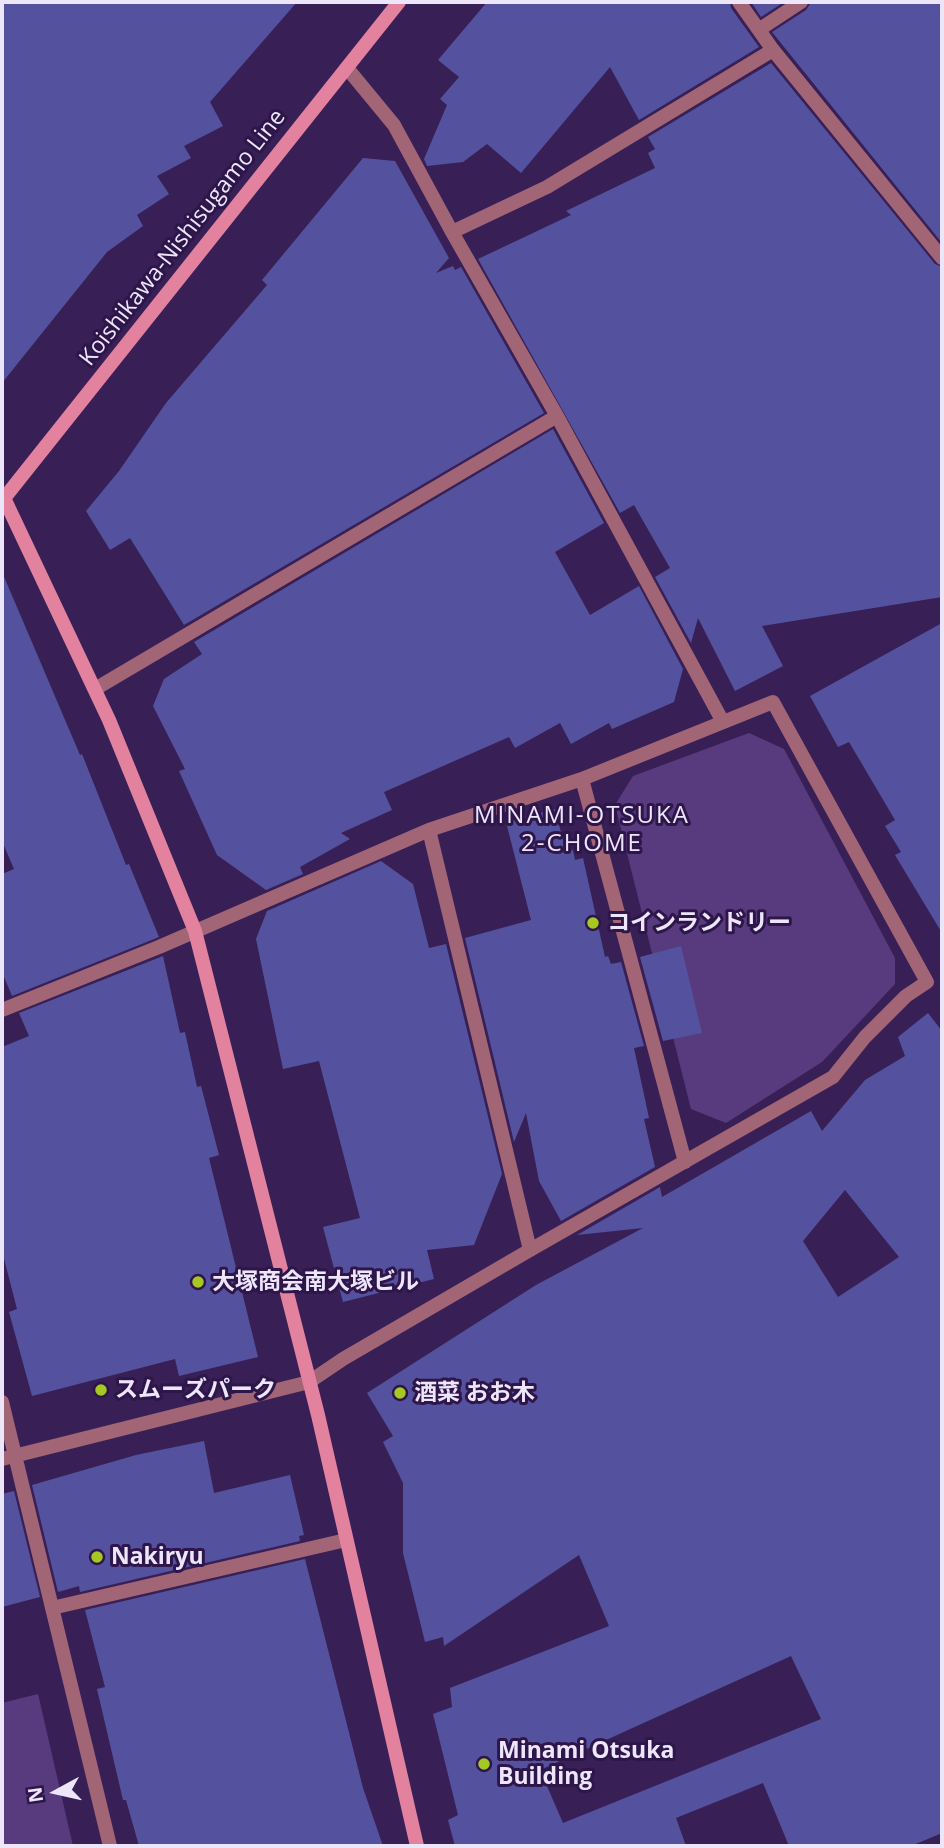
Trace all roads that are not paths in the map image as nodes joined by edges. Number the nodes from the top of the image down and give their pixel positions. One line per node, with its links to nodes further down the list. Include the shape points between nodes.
1 (399, 2): 6 (street, Koishikawa-Nishisugamo Line)
2 (739, 2): 4 (street)
3 (801, 2): 4 (street)
4 (760, 29): 5 (street)
5 (773, 50): 7 (street, via 547,187); 8 (street)
6 (348, 68): 7 (street, via 394,125); 10 (street, Koishikawa-Nishisugamo Line)
7 (452, 232): 9 (street)
8 (942, 258)
9 (557, 416): 11 (street); 12 (street)
10 (3, 500): 11 (street)
11 (95, 689): 15 (street)
12 (723, 722): 13 (street); 17 (street, via 773,702 927,982 865,1037 833,1077)
13 (582, 779): 14 (street); 17 (street)
14 (429, 830): 15 (street); 18 (street)
15 (195, 931): 16 (street); 19 (street)
16 (2, 1010)
17 (685, 1162): 18 (street)
18 (530, 1250): 19 (street)
19 (309, 1382): 21 (street); 22 (street)
20 (2, 1402): 21 (street)
21 (9, 1457): 23 (street)
22 (346, 1540): 23 (street); 25 (street)
23 (52, 1608): 24 (street)
24 (110, 1846)
25 (417, 1846)

